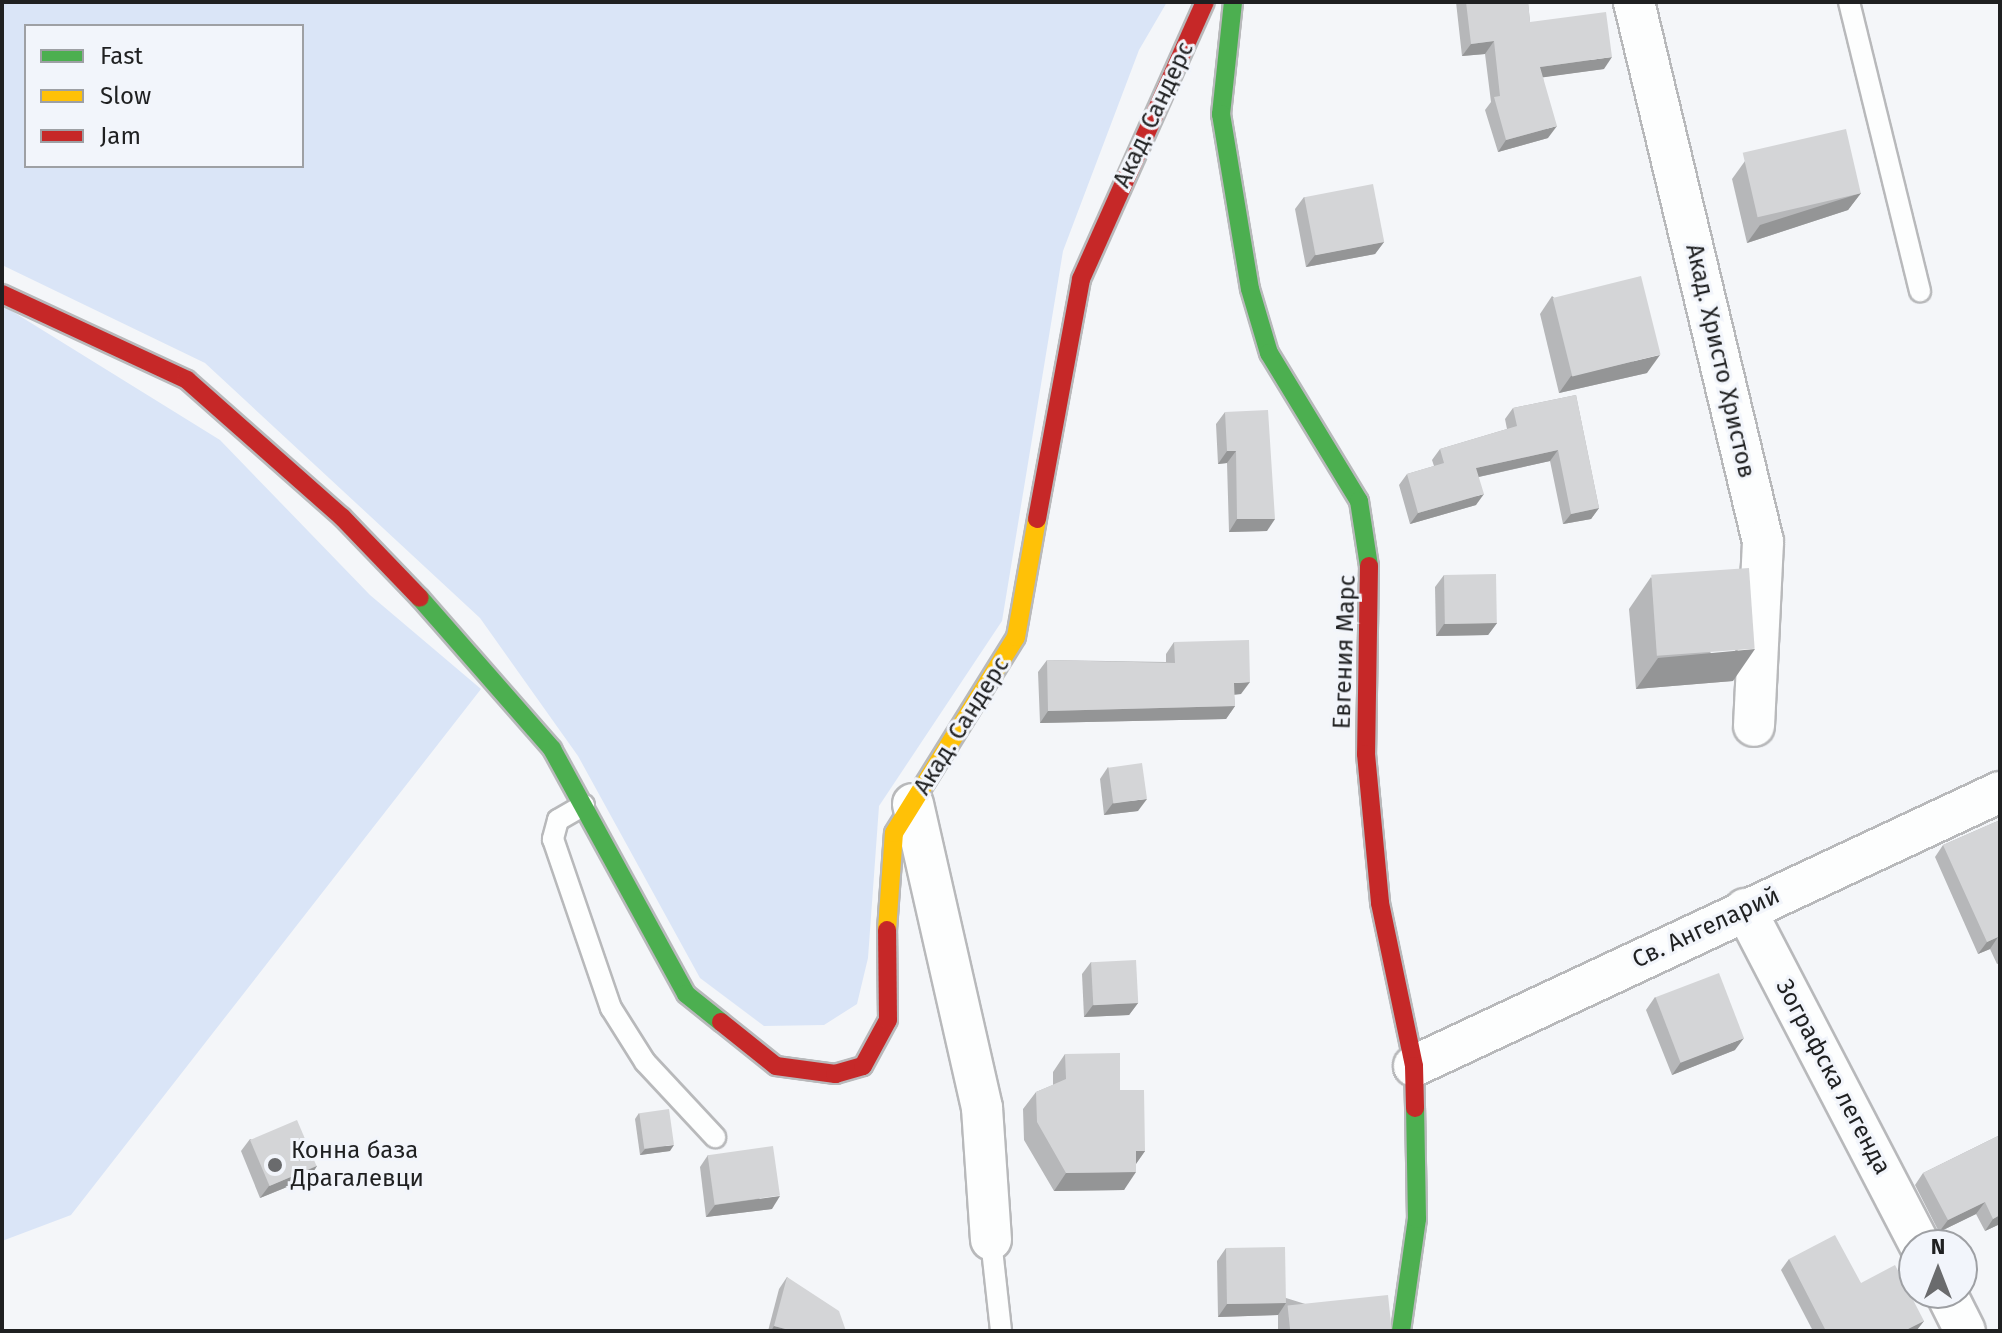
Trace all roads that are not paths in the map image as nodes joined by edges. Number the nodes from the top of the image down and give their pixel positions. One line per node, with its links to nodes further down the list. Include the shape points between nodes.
1 (1205, 2): 9 (street, Акад. Сандерс, via 1081,279 1016,637)
2 (1233, 2): 12 (street, Евгения Марс, via 1221,114 1250,289 1269,353 1359,501 1369,533 1366,754 1380,903)
3 (1634, 2): 7 (street, Акад. Христо Христов, via 1763,542)
4 (1849, 2): 5 (lane)
5 (1920, 291)
6 (2, 294): 10 (street, via 187,380 342,517 493,674)
7 (1754, 726)
8 (2000, 792): 11 (street, Св. Ангеларий)
9 (913, 804): 10 (street, via 887,859 884,1033 863,1066 835,1074 776,1066 686,994); 15 (street, Акад. Сандерс, via 982,1108)
10 (584, 805): 13 (lane, via 558,820 553,839 611,1008 645,1062)
11 (1745, 909): 12 (street, Св. Ангеларий); 14 (street, Зографска легенда)
12 (1414, 1066): 18 (street, Евгения Марс, via 1417,1219)
13 (715, 1137)
14 (1912, 1229)
15 (991, 1240): 17 (lane, Акад. Сандерс)
16 (1954, 1309): 19 (street)
17 (1001, 1331)
18 (1401, 1331)
19 (1965, 1331)

